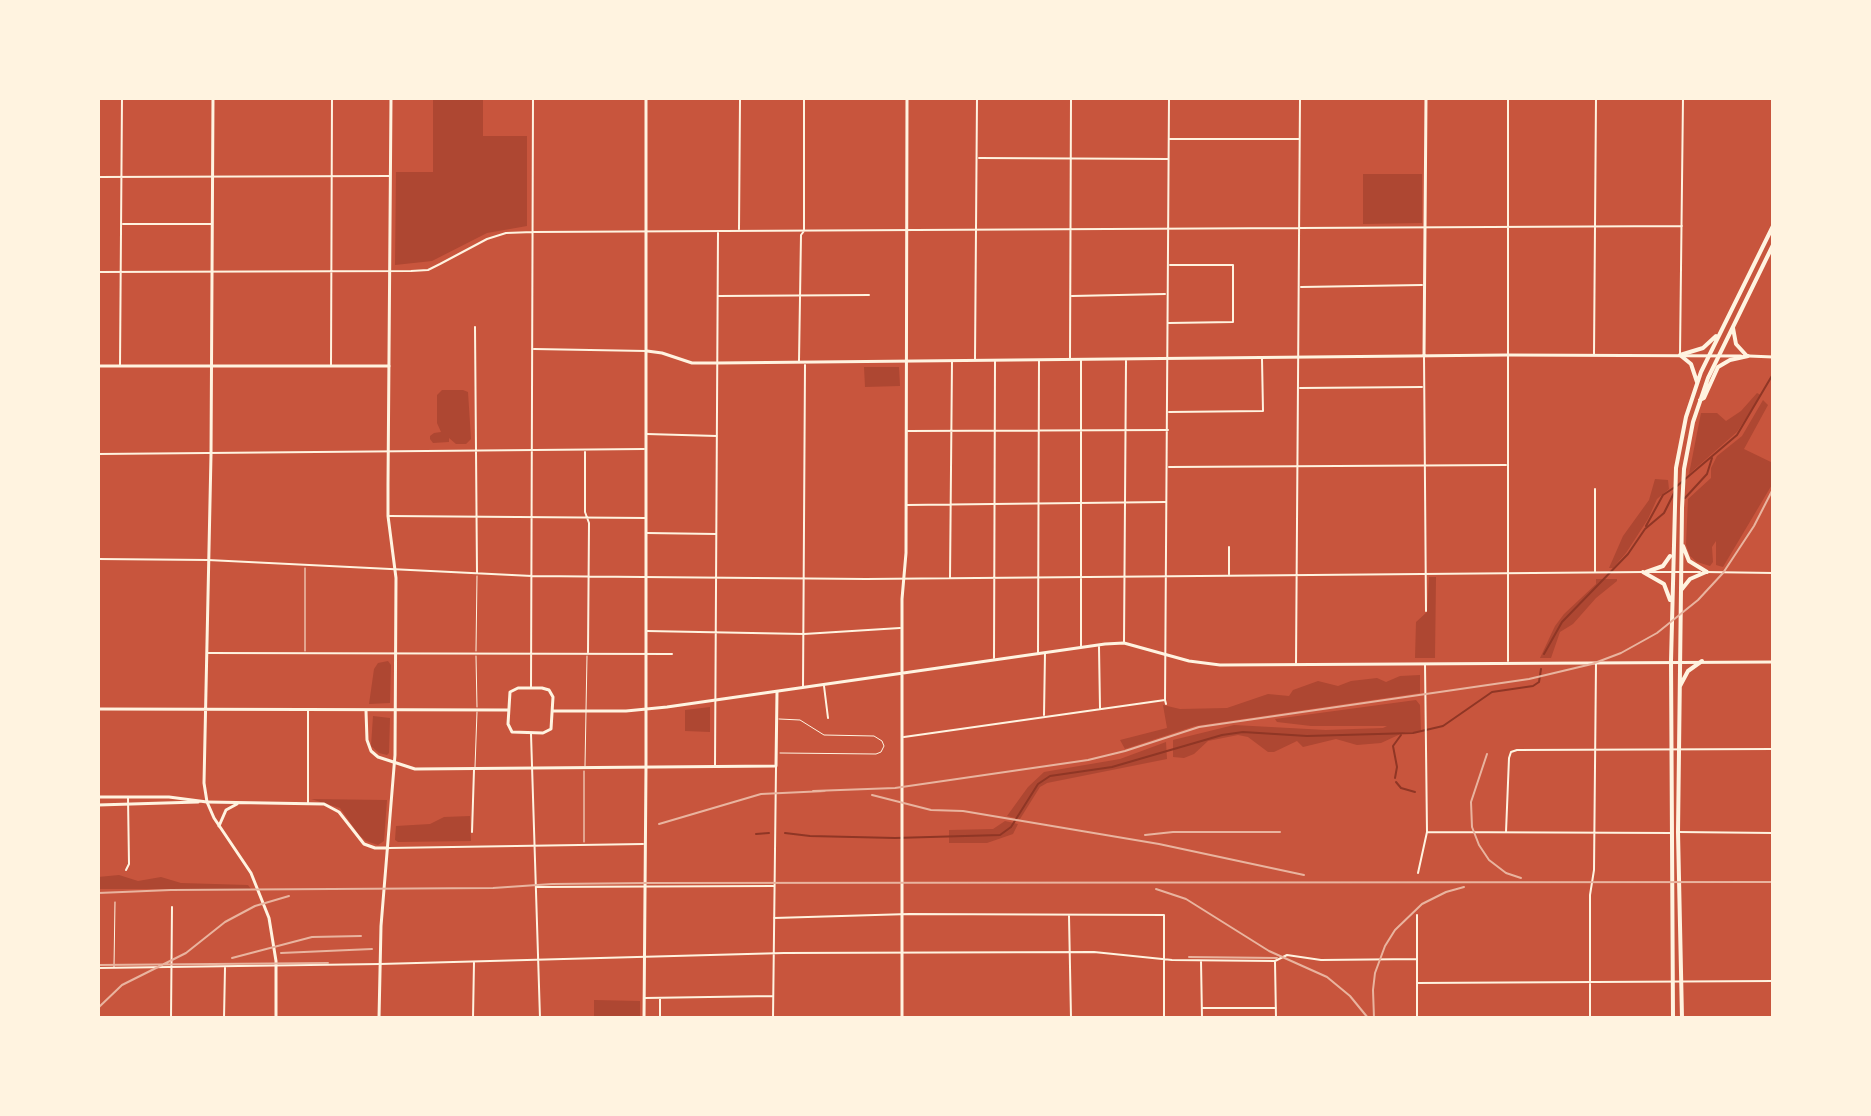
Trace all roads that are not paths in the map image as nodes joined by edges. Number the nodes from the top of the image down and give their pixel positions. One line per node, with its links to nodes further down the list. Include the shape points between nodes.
1 (122, 98): 29 (street)
2 (213, 98): 30 (main road)
3 (332, 98): 26 (street)
4 (391, 98): 27 (main road)
5 (533, 98): 47 (street)
6 (646, 98): 43 (main road)
7 (672, 98): 20 (street)
8 (772, 98): 9 (street); 20 (street)
9 (804, 98): 10 (street); 46 (street)
10 (818, 98)
11 (907, 98): 42 (main road)
12 (977, 98): 23 (street)
13 (1071, 98): 24 (street)
14 (1169, 98): 21 (street)
15 (1300, 98): 22 (street)
16 (1426, 98): 38 (main road)
17 (1508, 98): 33 (street)
18 (1596, 98): 34 (street)
19 (1683, 98): 35 (street)
20 (740, 99): 45 (street)
21 (1168, 139): 22 (street); 25 (street)
22 (1300, 139): 37 (street)
23 (978, 158): 24 (street); 39 (street)
24 (1071, 159): 25 (street); 40 (street)
25 (1168, 159): 41 (street)
26 (332, 176): 27 (street); 30 (street); 51 (street)
27 (390, 176): 54 (main road)
28 (98, 177): 29 (street)
29 (122, 177): 30 (street); 31 (street)
30 (213, 177): 32 (main road)
31 (121, 224): 32 (street); 53 (street)
32 (212, 224): 50 (main road)
33 (1509, 226): 34 (street); 38 (street); 68 (street)
34 (1595, 226): 35 (street); 69 (street)
35 (1682, 226): 70 (street)
36 (1773, 226): 64 (main road)
37 (1299, 227): 38 (street); 41 (street); 56 (street)
38 (1425, 227): 55 (main road)
39 (977, 229): 40 (street); 42 (street); 86 (street)
40 (1071, 229): 41 (street); 61 (street)
41 (1168, 229): 49 (street)
42 (907, 230): 46 (street); 84 (main road)
43 (645, 231): 44 (street); 47 (street); 67 (main road)
44 (718, 231): 45 (street); 60 (street)
45 (739, 231): 46 (street)
46 (804, 231): 58 (street)
47 (533, 232): 54 (street, via 487,239 428,270); 66 (street)
48 (1773, 245): 63 (main road)
49 (1169, 265): 57 (street); 62 (street, via 1233,265 1233,322)
50 (212, 271): 51 (street); 53 (street); 92 (main road)
51 (331, 271): 54 (street); 93 (street)
52 (98, 272): 53 (street)
53 (121, 272): 91 (street)
54 (389, 272): 94 (main road)
55 (1425, 285): 56 (street); 73 (main road)
56 (1300, 287): 75 (street)
57 (1168, 294): 61 (street); 62 (street)
58 (800, 295): 59 (street); 60 (street); 87 (street)
59 (869, 295)
60 (718, 296): 89 (street)
61 (1071, 296): 79 (street)
62 (1168, 323): 77 (street)
63 (1733, 324): 72 (main road); 74 (main road, via 1735,341)
64 (1723, 326): 70 (main road, via 1707,346); 71 (main road)
65 (475, 327): 111 (street)
66 (533, 349): 67 (street); 112 (street)
67 (646, 351): 89 (main road, via 692,363); 107 (main road)
68 (1507, 355): 69 (main road); 73 (main road); 116 (street)
69 (1594, 355): 70 (main road)
70 (1680, 355): 71 (main road); 95 (main road, via 1693,367)
71 (1708, 355): 72 (main road); 95 (main road)
72 (1717, 355): 74 (main road); 98 (main road)
73 (1424, 356): 75 (main road); 96 (street)
74 (1748, 356): 76 (main road); 98 (main road, via 1718,367)
75 (1298, 357): 78 (main road); 97 (street)
76 (1773, 357)
77 (1168, 358): 78 (main road); 81 (main road); 99 (street)
78 (1262, 358): 99 (street, via 1263,411)
79 (1070, 359): 80 (main road); 83 (main road)
80 (1081, 359): 81 (main road); 101 (street)
81 (1126, 359): 102 (street)
82 (995, 360): 83 (main road); 86 (main road); 106 (street)
83 (1039, 360): 100 (street)
84 (907, 361): 85 (main road); 88 (main road); 104 (main road)
85 (952, 361): 86 (main road); 105 (street)
86 (975, 361)
87 (799, 362): 88 (main road); 89 (main road)
88 (805, 362): 160 (street)
89 (718, 363): 108 (street)
90 (98, 366): 91 (main road)
91 (120, 366): 92 (main road)
92 (211, 366): 93 (main road); 115 (main road)
93 (331, 366): 94 (main road)
94 (389, 366): 113 (main road)
95 (1697, 384): 137 (main road, via 1676,468)
96 (1424, 387): 97 (street); 118 (street)
97 (1299, 388): 117 (street)
98 (1700, 400): 135 (main road, via 1686,459)
99 (1168, 412): 103 (street)
100 (1038, 430): 101 (street); 106 (street); 126 (street)
101 (1082, 430): 102 (street); 123 (street)
102 (1126, 430): 103 (street); 121 (street)
103 (1168, 430): 119 (street)
104 (907, 431): 105 (street); 127 (main road)
105 (951, 431): 106 (street); 124 (street)
106 (995, 431): 125 (street)
107 (646, 434): 108 (street); 109 (main road)
108 (718, 436): 134 (street)
109 (646, 449): 110 (street); 132 (main road)
110 (585, 450): 112 (street); 131 (street)
111 (476, 451): 112 (street); 113 (street); 129 (street)
112 (532, 451): 130 (street)
113 (388, 452): 115 (street); 128 (main road)
114 (98, 454): 115 (street)
115 (211, 455): 139 (main road)
116 (1508, 465): 118 (street); 147 (street)
117 (1298, 466): 118 (street); 119 (street); 151 (street)
118 (1424, 466): 146 (street)
119 (1168, 467): 122 (street)
120 (1595, 489): 148 (street)
121 (1124, 502): 122 (street); 123 (street); 155 (street)
122 (1167, 502): 156 (street)
123 (1081, 503): 126 (street); 159 (street)
124 (950, 504): 125 (street); 127 (street); 164 (street)
125 (995, 504): 126 (street); 161 (street)
126 (1037, 504): 162 (street)
127 (906, 505): 163 (main road)
128 (388, 516): 129 (street); 141 (main road)
129 (477, 518): 130 (street); 150 (street)
130 (533, 518): 131 (street); 153 (street)
131 (587, 518): 132 (street); 154 (street)
132 (646, 518): 133 (main road)
133 (646, 533): 134 (street); 157 (main road)
134 (717, 534): 158 (street)
135 (1681, 539): 144 (main road); 145 (main road, via 1687,559)
136 (1229, 547): 152 (street)
137 (1673, 550): 142 (main road, via 1663,566); 143 (main road)
138 (98, 559): 139 (street)
139 (208, 560): 140 (street); 176 (main road)
140 (305, 565): 141 (street); 177 (lane)
141 (395, 571): 150 (street); 184 (main road)
142 (1643, 572): 143 (street); 148 (street); 166 (main road, via 1664,584)
143 (1672, 572): 144 (street); 166 (main road)
144 (1681, 572): 145 (street); 165 (main road)
145 (1707, 572): 149 (street); 165 (main road, via 1686,582)
146 (1425, 573): 147 (street); 151 (street); 167 (street)
147 (1508, 573): 148 (street); 190 (street)
148 (1595, 573)
149 (1773, 573)
150 (477, 574): 153 (street); 178 (lane)
151 (1296, 574): 152 (street); 194 (street)
152 (1229, 575): 156 (street)
153 (532, 576): 154 (street); 179 (street)
154 (589, 576): 157 (street); 180 (street)
155 (1125, 576): 156 (street); 159 (street); 172 (street)
156 (1167, 576): 185 (street)
157 (646, 577): 158 (street); 170 (main road)
158 (717, 577): 160 (street); 169 (street)
159 (1081, 577): 162 (street); 174 (street)
160 (804, 578): 163 (street); 171 (street)
161 (994, 578): 162 (street); 164 (street); 186 (street)
162 (1037, 578): 183 (street)
163 (904, 579): 164 (street); 168 (main road)
164 (950, 579)
165 (1680, 599): 188 (main road)
166 (1672, 606): 187 (main road)
167 (1426, 611)
168 (902, 628): 171 (street); 195 (main road)
169 (717, 631): 170 (street); 171 (street); 201 (street)
170 (646, 632): 181 (main road)
171 (804, 634): 197 (street)
172 (1124, 643): 173 (main road); 185 (main road)
173 (1099, 644): 174 (main road); 205 (street)
174 (1081, 647): 175 (main road)
175 (1045, 652): 183 (main road); 213 (street)
176 (206, 653): 177 (street); 202 (main road)
177 (305, 653): 184 (street)
178 (476, 654): 179 (street); 184 (street); 210 (lane)
179 (531, 654): 180 (street); 198 (street)
180 (588, 654): 181 (street); 212 (lane)
181 (646, 654): 182 (street); 204 (main road)
182 (672, 654)
183 (1038, 654): 186 (main road)
184 (395, 655): 209 (main road)
185 (1166, 655): 194 (main road, via 1205,664); 205 (street, via 1165,702)
186 (994, 659): 195 (main road)
187 (1671, 661): 188 (main road); 191 (main road); 219 (main road)
188 (1679, 661): 189 (main road); 199 (main road)
189 (1702, 661): 192 (main road); 199 (main road, via 1688,671)
190 (1508, 662): 191 (main road); 193 (main road)
191 (1596, 662): 218 (street)
192 (1773, 662)
193 (1425, 663): 194 (main road); 239 (street)
194 (1296, 664)
195 (902, 673): 196 (main road); 217 (main road)
196 (824, 684): 197 (main road); 214 (street)
197 (803, 687): 200 (main road)
198 (531, 688): 207 (main road, via 511,691); 211 (main road, via 551,692)
199 (1679, 689): 220 (main road)
200 (777, 691): 201 (main road); 215 (main road)
201 (715, 700): 204 (main road); 224 (street)
202 (204, 708): 203 (main road); 206 (main road); 232 (main road)
203 (98, 709)
204 (645, 709): 212 (main road); 226 (main road)
205 (1100, 709): 213 (street)
206 (308, 710): 208 (main road); 234 (street)
207 (508, 710): 210 (main road); 216 (main road, via 511,731)
208 (366, 711): 209 (main road); 223 (main road, via 370,749)
209 (395, 711): 210 (main road); 223 (main road)
210 (477, 711): 228 (lane)
211 (553, 711): 212 (main road); 216 (main road, via 551,729)
212 (585, 711): 227 (lane)
213 (1044, 717): 217 (street)
214 (828, 718)
215 (777, 719): 222 (main road); 222 (lane, via 800,720 824,735 874,736 884,746 876,754)
216 (531, 733): 229 (street)
217 (902, 740): 292 (main road)
218 (1595, 749): 219 (street); 241 (street); 244 (street, via 1511,752)
219 (1671, 749): 220 (street); 242 (main road)
220 (1679, 749): 221 (street); 240 (main road)
221 (1773, 749)
222 (776, 753): 225 (main road)
223 (394, 763): 228 (main road, via 415,769); 248 (main road)
224 (715, 766): 225 (main road); 226 (main road)
225 (776, 766): 252 (street)
226 (646, 767): 227 (main road); 245 (main road)
227 (584, 768): 229 (main road); 247 (lane)
228 (474, 769): 229 (main road); 238 (street)
229 (531, 769): 246 (street)
230 (98, 797): 231 (main road)
231 (128, 797): 232 (main road); 236 (street)
232 (207, 802): 233 (main road); 236 (main road); 237 (main road)
233 (240, 802): 234 (main road); 237 (main road, via 226,810)
234 (308, 803): 248 (main road, via 331,807 364,844)
235 (98, 805): 236 (main road)
236 (128, 805): 249 (street)
237 (219, 826): 285 (main road, via 260,890 271,926)
238 (472, 832)
239 (1427, 832): 244 (street); 250 (street)
240 (1678, 832): 242 (street); 243 (street); 274 (main road)
241 (1593, 833): 242 (street); 244 (street); 277 (street)
242 (1671, 833): 273 (main road)
243 (1773, 833)
244 (1506, 834)
245 (646, 844): 247 (street); 251 (main road)
246 (533, 846): 247 (street); 248 (street); 253 (street)
247 (584, 847)
248 (388, 848): 268 (main road)
249 (126, 870)
250 (1418, 873)
251 (646, 886): 252 (street); 253 (street); 261 (main road)
252 (774, 886): 258 (street)
253 (535, 887): 262 (street)
254 (115, 902): 271 (lane)
255 (172, 907): 272 (street)
256 (1069, 915): 258 (street); 259 (street); 263 (street, via 1164,915)
257 (1417, 915): 264 (street)
258 (774, 918): 260 (street)
259 (1069, 952): 260 (street); 263 (street); 293 (street)
260 (774, 953): 261 (street); 278 (street)
261 (644, 955): 262 (street); 280 (main road)
262 (538, 958): 265 (street); 288 (street)
263 (1164, 958): 266 (street); 294 (street)
264 (1417, 959): 267 (street, via 1287,955); 276 (street)
265 (474, 960): 268 (street); 287 (street)
266 (1201, 960): 267 (street); 281 (street)
267 (1275, 961): 282 (street)
268 (380, 964): 269 (street); 286 (main road)
269 (225, 967): 272 (street); 284 (street)
270 (98, 968): 271 (street)
271 (114, 968): 272 (street)
272 (171, 968): 283 (street)
273 (1673, 981): 274 (street); 277 (street); 299 (main road)
274 (1682, 981): 275 (street); 300 (main road)
275 (1773, 981)
276 (1417, 983): 277 (street); 297 (street)
277 (1590, 983): 298 (street)
278 (773, 996): 279 (street); 291 (street)
279 (660, 997): 280 (street); 290 (street)
280 (644, 998): 289 (main road)
281 (1202, 1008): 282 (street); 295 (street)
282 (1276, 1008): 296 (street)
283 (171, 1018)
284 (224, 1018)
285 (276, 1018)
286 (379, 1018)
287 (473, 1018)
288 (540, 1018)
289 (644, 1018)
290 (660, 1018)
291 (773, 1018)
292 (902, 1018)
293 (1071, 1018)
294 (1164, 1018)
295 (1202, 1018)
296 (1276, 1018)
297 (1417, 1018)
298 (1590, 1018)
299 (1673, 1018)
300 (1682, 1018)

